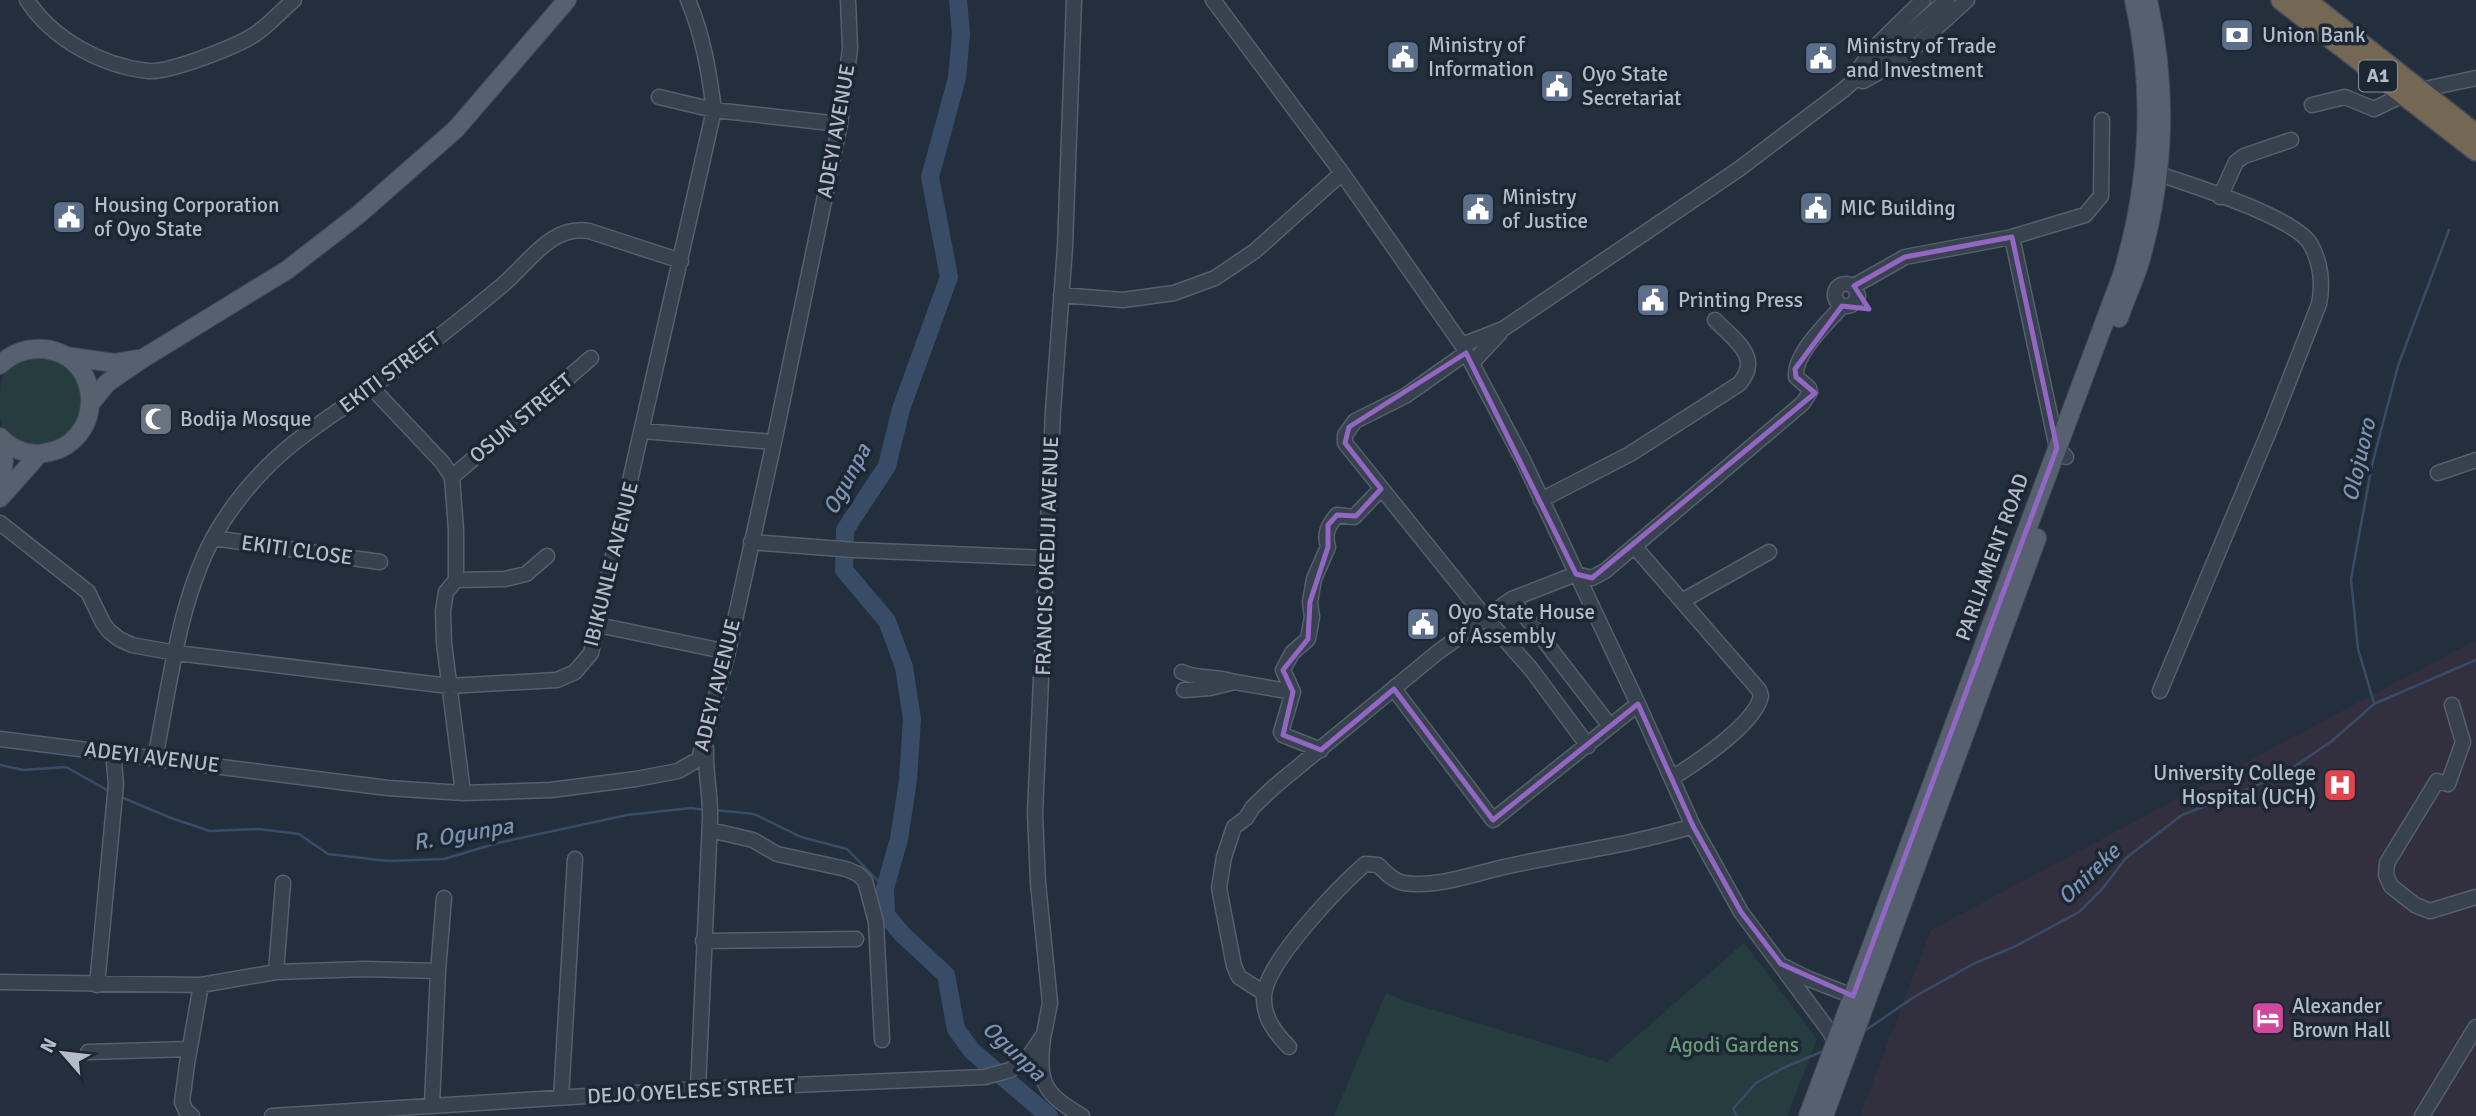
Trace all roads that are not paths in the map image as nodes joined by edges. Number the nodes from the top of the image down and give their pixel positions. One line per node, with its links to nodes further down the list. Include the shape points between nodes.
1 (27, 0): 2 (street, via 57,33 84,51 150,72 187,64 254,35)
2 (295, 0)
3 (567, 0): 39 (main road, via 456,129 358,215 287,270)
4 (688, 0): 20 (street, IBIKUNLE AVENUE, via 697,20)
5 (848, 0): 22 (street, ADEYI AVENUE, via 850,50)
6 (1074, 0): 31 (street, FRANCIS OKEDIJI AVENUE)
7 (1213, 0): 26 (street)
8 (1923, 0): 16 (street, via 1877,45)
9 (1947, 0): 16 (street)
10 (1967, 0): 16 (street, via 1901,60)
11 (2134, 0): 47 (main road, PARLIAMENT ROAD, via 2148,113 2142,194 2122,275)
12 (2148, 0): 27 (main road, PARLIAMENT ROAD, via 2160,75)
13 (2281, 0): 17 (highway, A1)
14 (2306, 0): 17 (highway, A1)
15 (2476, 78): 17 (street)
16 (1842, 91): 33 (street, via 1728,177)
17 (2411, 96): 19 (street, via 2374,109 2345,97); 23 (highway, A1); 25 (highway, A1)
18 (659, 97): 20 (street)
19 (2312, 105)
20 (714, 110): 22 (street); 30 (street, IBIKUNLE AVENUE)
21 (2102, 121): 29 (street, via 2101,196 2094,206 2085,215)
22 (840, 124): 45 (street, ADEYI AVENUE)
23 (2476, 134)
24 (2291, 140): 28 (street, via 2236,162)
25 (2476, 151)
26 (1342, 173): 31 (street, via 1255,251 1215,278 1174,293 1123,300); 36 (street)
27 (2160, 174): 28 (street); 47 (main road, PARLIAMENT ROAD, via 2139,265)
28 (2220, 197): 77 (street, via 2299,232 2311,244 2322,290 2270,429)
29 (2012, 237): 47 (street); 59 (street, via 1905,257 1854,286 1856,301 1842,306 1810,343 1796,369 1796,377 1809,388 1807,400)
30 (681, 261): 41 (street, EKITI STREET, via 589,231 567,230); 43 (street, IBIKUNLE AVENUE)
31 (1061, 295): 62 (street, FRANCIS OKEDIJI AVENUE)
32 (1715, 320): 55 (street, via 1748,355 1746,377 1630,454)
33 (1503, 329): 36 (street); 36 (street)
34 (0, 351): 35 (main road)
35 (21, 351): 37 (main road, via 51,350); 40 (main road)
36 (1467, 354): 53 (street, via 1405,396 1355,421 1345,435 1345,443); 55 (street)
37 (65, 356): 39 (main road, via 114,363); 42 (main road, via 85,376)
38 (591, 358): 51 (street, OSUN STREET)
39 (142, 359): 42 (main road, via 107,383)
40 (0, 365)
41 (372, 388): 51 (street); 57 (street, EKITI STREET, via 292,443 266,468)
42 (91, 403): 48 (main road, via 75,439)
43 (643, 431): 45 (street); 69 (street, IBIKUNLE AVENUE)
44 (0, 438): 48 (main road, via 15,449)
45 (774, 442): 58 (street, ADEYI AVENUE)
46 (0, 446): 52 (main road, via 4,461)
47 (2062, 452): 105 (main road, PARLIAMENT ROAD)
48 (39, 454): 54 (main road)
49 (2476, 460): 50 (street)
50 (2438, 473)
51 (452, 477): 65 (street)
52 (0, 488)
53 (1381, 489): 68 (street); 78 (street, via 1354,517 1337,515 1328,525 1328,547 1314,579 1308,639 1292,653 1283,670)
54 (0, 498)
55 (1541, 500): 64 (street)
56 (0, 523): 71 (street, IBIKUNLE AVENUE, via 88,592 103,623 119,639)
57 (213, 538): 63 (street, EKITI CLOSE); 71 (street, EKITI STREET, via 191,592)
58 (751, 542): 62 (street); 70 (street, ADEYI AVENUE)
59 (1634, 546): 64 (street, via 1592,578); 67 (street)
60 (1769, 552): 67 (street)
61 (547, 556): 65 (street, via 526,574)
62 (1048, 558): 107 (street, FRANCIS OKEDIJI AVENUE, via 1035,813 1050,1003)
63 (380, 562)
64 (1576, 574): 66 (street); 79 (street)
65 (456, 580): 74 (street, via 446,593 443,611)
66 (1512, 599): 68 (street); 81 (street)
67 (1682, 601): 88 (street, via 1761,696 1732,733 1702,760)
68 (1485, 617): 76 (street); 84 (street, via 1531,669)
69 (597, 625): 70 (street); 74 (street, IBIKUNLE AVENUE, via 591,653 575,672 557,680)
70 (728, 652): 82 (street, ADEYI AVENUE)
71 (176, 653): 74 (street, IBIKUNLE AVENUE); 87 (street, EKITI STREET)
72 (1182, 672): 73 (street)
73 (1235, 682): 75 (street); 78 (street)
74 (449, 686): 89 (street)
75 (1184, 690)
76 (1394, 690): 84 (street, via 1493,820); 85 (street)
77 (2160, 691)
78 (1293, 692): 85 (street, via 1281,732)
79 (1638, 704): 81 (street); 88 (street)
80 (2452, 705): 94 (street, via 2463,742 2460,754 2448,784 2437,781 2387,863 2386,875 2390,886 2430,911)
81 (1610, 726): 84 (street)
82 (706, 737): 89 (street, ADEYI AVENUE, via 699,760 678,771 551,790); 90 (street)
83 (0, 738): 86 (street, ADEYI AVENUE)
84 (1588, 746)
85 (1321, 750): 104 (street, via 1275,786 1234,827 1224,857 1219,888 1234,966 1239,977)
86 (113, 752): 87 (street, ADEYI AVENUE); 102 (street, via 116,784)
87 (155, 758): 89 (street, ADEYI AVENUE, via 388,788)
88 (1672, 778): 91 (street)
89 (463, 793)
90 (710, 825): 97 (street); 108 (street, via 777,854 846,869 864,881 876,922)
91 (1693, 827): 98 (street, via 1741,912); 104 (street, via 1436,882 1404,883 1378,865 1365,864 1340,885 1301,932 1269,977)
92 (575, 859): 115 (street)
93 (283, 883): 100 (street)
94 (2476, 897)
95 (444, 898): 99 (street)
96 (856, 939): 97 (street)
97 (703, 941): 114 (street)
98 (1781, 964): 105 (street); 109 (street, via 1834,1040)
99 (438, 971): 100 (street); 116 (street)
100 (276, 972): 103 (street)
101 (0, 982): 102 (street)
102 (97, 985): 103 (street)
103 (201, 985): 111 (street)
104 (1264, 992): 110 (street, via 1275,1034)
105 (1860, 998): 109 (main road, PARLIAMENT ROAD)
106 (2476, 1027): 122 (street)
107 (1044, 1034): 113 (street, FRANCIS OKEDIJI AVENUE, via 1027,1059); 119 (street, via 1040,1065 1044,1085)
108 (882, 1040)
109 (1842, 1041): 120 (main road, PARLIAMENT ROAD); 121 (main road, PARLIAMENT ROAD)
110 (1289, 1047)
111 (189, 1049): 112 (street); 117 (street, via 182,1102)
112 (88, 1052)
113 (985, 1077): 114 (street, DEJO OYELESE STREET)
114 (698, 1089): 115 (street, DEJO OYELESE STREET)
115 (561, 1098): 116 (street, DEJO OYELESE STREET)
116 (432, 1104): 118 (street, DEJO OYELESE STREET)
117 (192, 1116)
118 (272, 1116)
119 (1082, 1116)
120 (1808, 1116)
121 (1824, 1116)
122 (2422, 1116)

